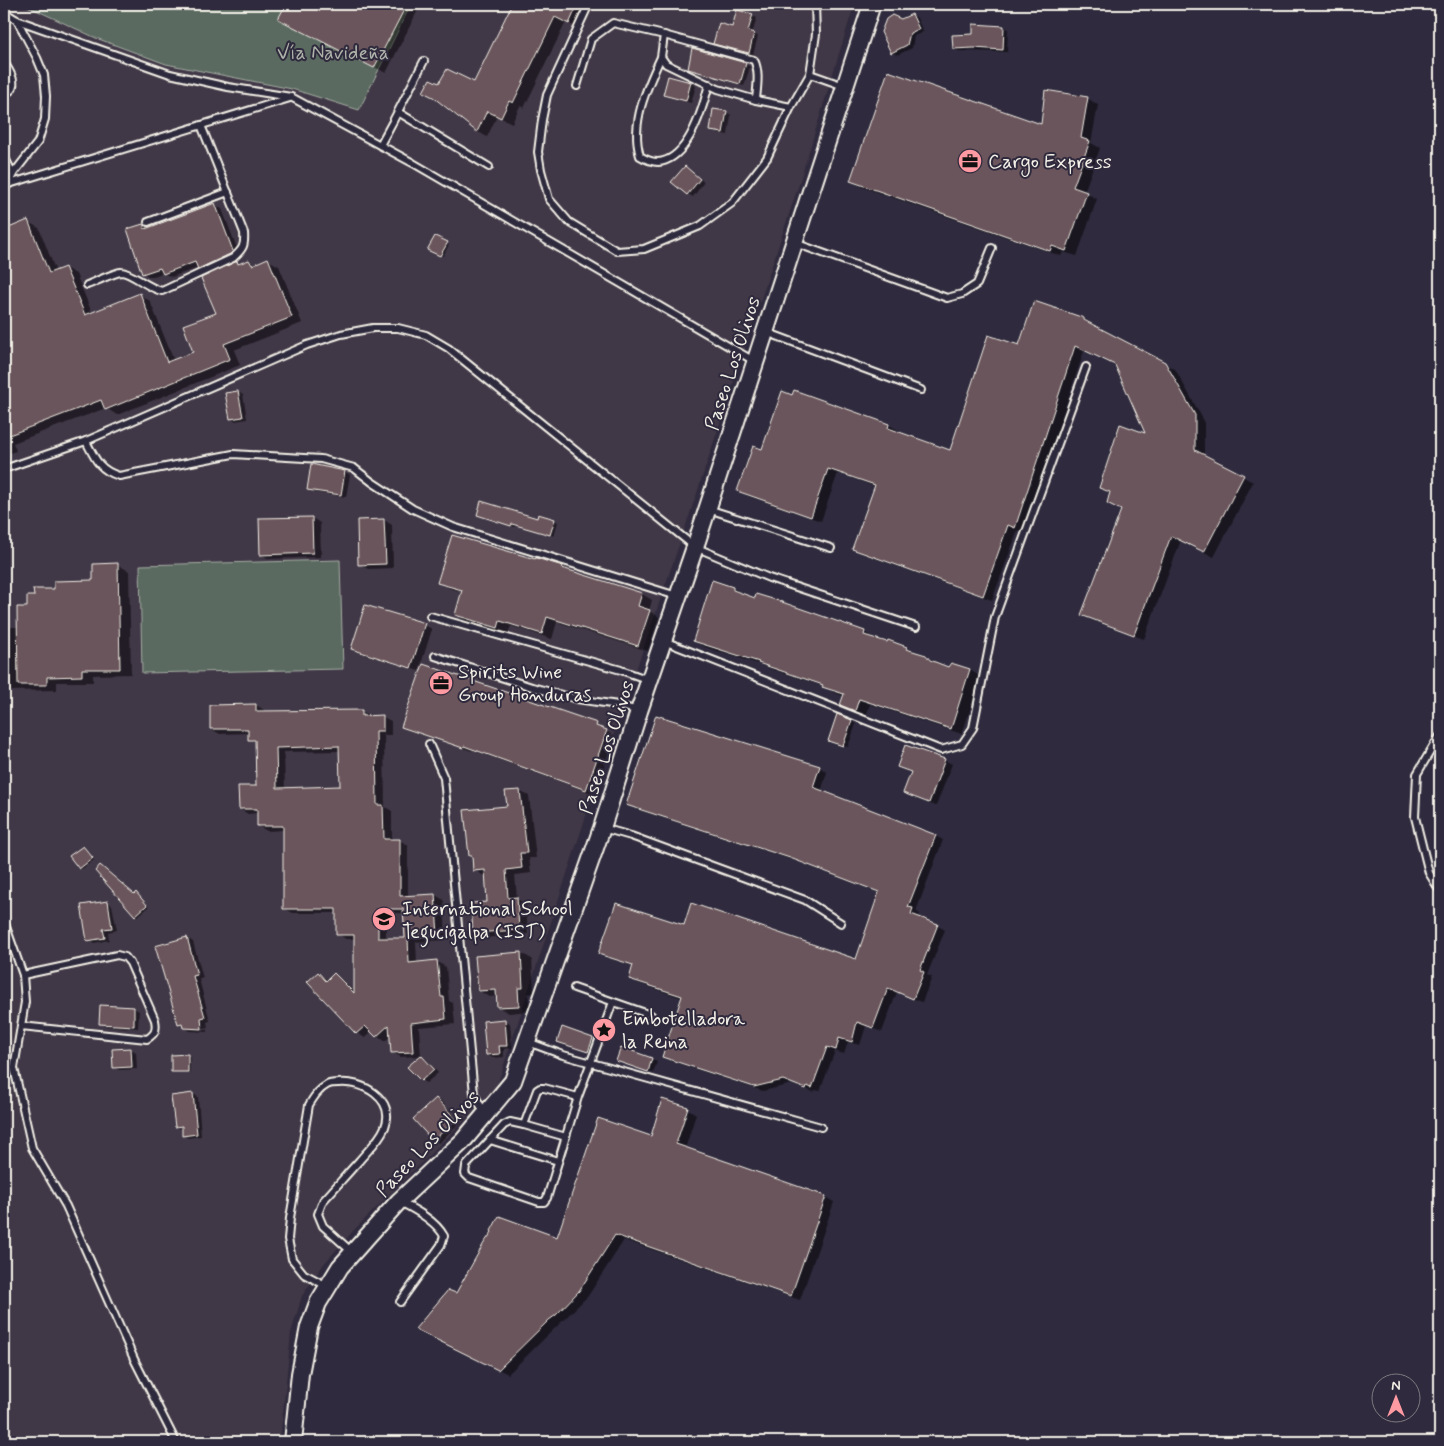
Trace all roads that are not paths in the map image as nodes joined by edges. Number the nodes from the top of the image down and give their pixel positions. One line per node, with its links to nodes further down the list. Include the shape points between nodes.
1 (589, 4): 17 (lane, via 548,95 538,152 549,199 569,222 617,251 644,249 700,226 732,203 767,158)
2 (815, 4): 10 (lane, via 816,34)
3 (871, 5): 13 (street, Paseo Los Olivos)
4 (4, 12): 5 (lane)
5 (17, 20): 15 (lane, via 170,74); 23 (lane, via 38,58 46,96 45,119 38,142)
6 (664, 35): 7 (lane); 12 (lane, via 613,23 604,28 591,39); 16 (lane, via 754,60 758,75)
7 (661, 57): 11 (lane, via 666,64); 11 (lane, via 645,92 639,119 636,145 640,156 659,162 674,156 685,145 702,110)
8 (424, 61): 18 (lane)
9 (4, 62): 14 (lane, via 14,80 11,90)
10 (810, 74): 13 (lane); 17 (lane)
11 (709, 84): 16 (lane)
12 (577, 86)
13 (845, 86): 27 (street, Paseo Los Olivos)
14 (4, 95)
15 (291, 97): 19 (lane); 20 (lane)
16 (756, 100): 17 (lane)
17 (791, 107)
18 (398, 112): 20 (lane); 22 (lane)
19 (201, 125): 24 (lane); 25 (lane)
20 (380, 144): 31 (lane)
21 (4, 156): 23 (lane)
22 (489, 168)
23 (13, 174): 24 (lane)
24 (6, 185)
25 (228, 192): 26 (lane); 29 (lane, via 245,242 233,258 162,291 121,272)
26 (148, 222)
27 (794, 242): 28 (lane, via 947,298 962,294 976,284); 30 (street, Paseo Los Olivos)
28 (992, 248)
29 (87, 285)
30 (764, 331): 31 (street, Paseo Los Olivos); 33 (lane)
31 (755, 361): 36 (street, Paseo Los Olivos)
32 (1086, 367): 42 (lane, via 995,617 973,728 962,744 941,750)
33 (921, 390)
34 (86, 441): 35 (lane); 37 (lane, via 307,346 341,334 373,328 398,328 426,335 448,348); 39 (lane, via 98,464 119,476 233,454 321,459 354,468 413,509 453,527)
35 (4, 469)
36 (707, 509): 37 (street, Paseo Los Olivos); 38 (lane)
37 (695, 547): 39 (street, Paseo Los Olivos); 41 (lane, via 769,578)
38 (831, 548)
39 (678, 597): 42 (street, Paseo Los Olivos)
40 (430, 616): 44 (lane)
41 (916, 628)
42 (664, 641): 44 (street, Paseo Los Olivos)
43 (435, 656): 45 (lane, via 577,699)
44 (650, 680): 45 (street, Paseo Los Olivos)
45 (639, 711): 48 (street, Paseo Los Olivos)
46 (1440, 736): 49 (lane, via 1417,774 1414,817 1429,873)
47 (428, 744): 60 (lane, via 444,778 474,1094)
48 (602, 828): 51 (lane, via 805,900); 57 (street, Paseo Los Olivos)
49 (1440, 891)
50 (4, 921): 52 (lane)
51 (842, 923)
52 (24, 975): 56 (lane, via 25,1002); 56 (lane, via 117,955 125,957 156,1028 147,1039)
53 (574, 988): 54 (lane)
54 (613, 1002): 55 (lane); 58 (lane)
55 (651, 1015)
56 (21, 1026): 70 (lane, via 14,1068 32,1148 66,1206 134,1359)
57 (526, 1042): 58 (lane); 60 (street, Paseo Los Olivos, via 513,1081)
58 (592, 1062): 59 (lane); 62 (lane)
59 (578, 1097): 61 (lane, via 540,1088); 63 (lane)
60 (485, 1116): 66 (street, Paseo Los Olivos)
61 (524, 1125): 63 (lane); 64 (lane, via 510,1122)
62 (821, 1127)
63 (566, 1138): 65 (lane)
64 (490, 1140): 65 (lane); 65 (lane, via 466,1166 469,1178 539,1202 547,1198)
65 (558, 1161)
66 (399, 1202): 67 (street, Paseo Los Olivos); 69 (lane, via 412,1207 440,1228 444,1236 442,1245)
67 (353, 1252): 68 (street, Paseo Los Olivos); 68 (lane, via 323,1226 318,1214 322,1201 379,1138 386,1125 386,1111 379,1097 370,1089 342,1082 328,1084 317,1092 309,1105 288,1239 292,1259 304,1274)
68 (328, 1287): 71 (street, Paseo Los Olivos, via 309,1326)
69 (400, 1302)
70 (176, 1442)
71 (293, 1442)

